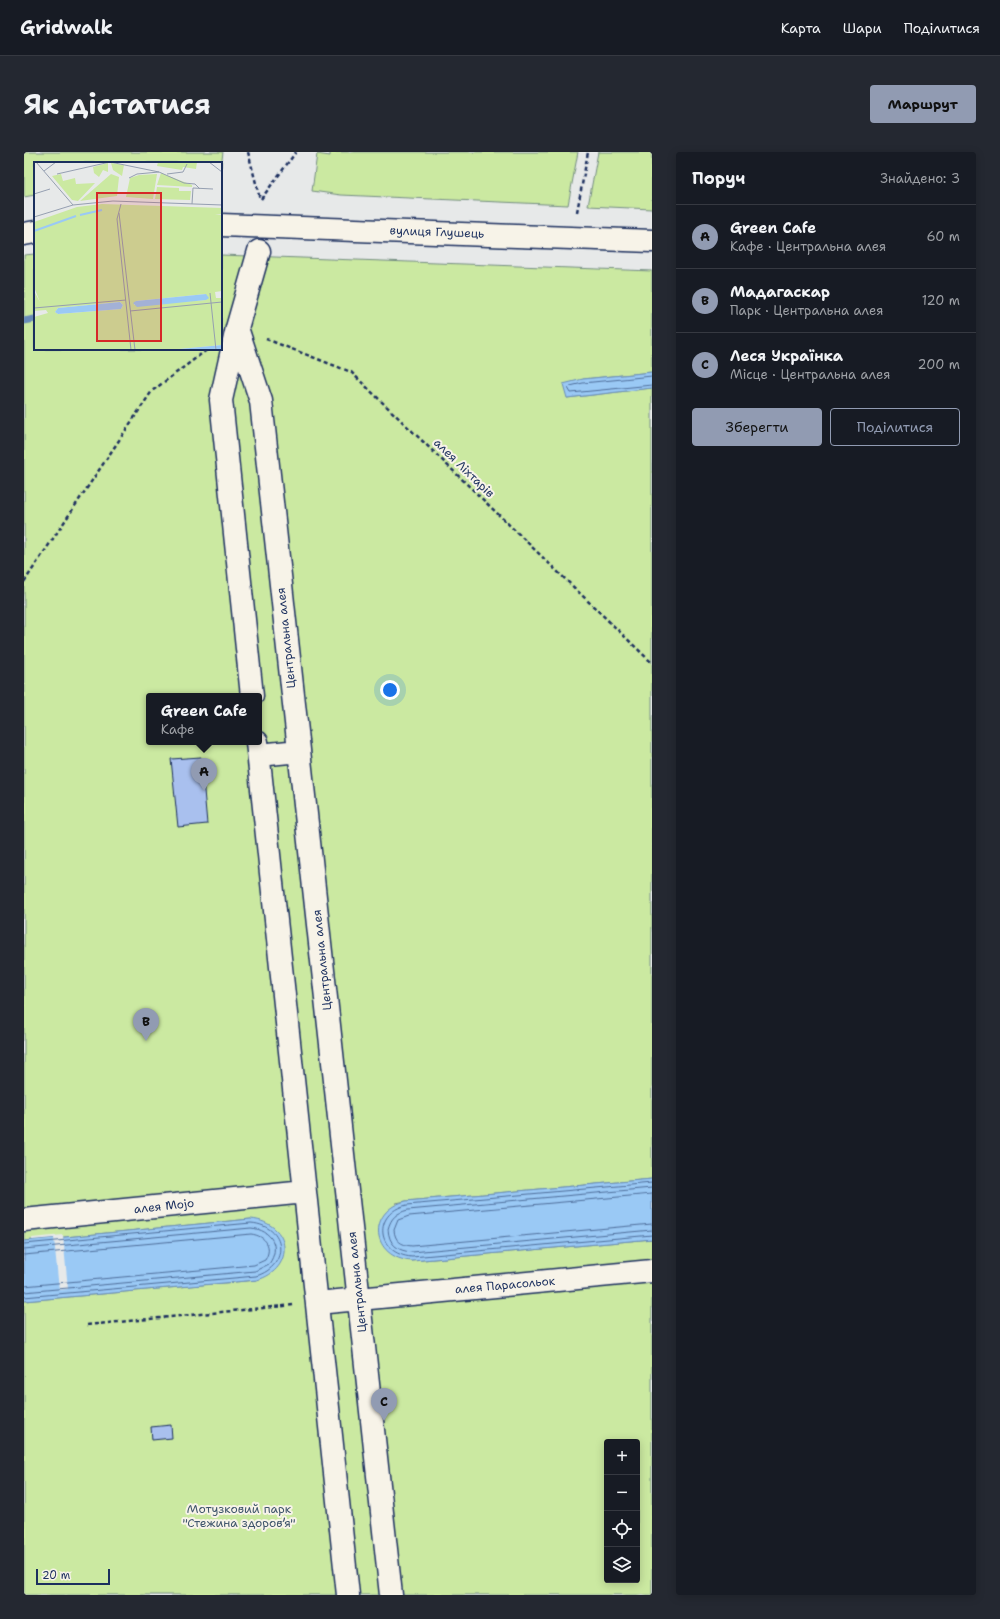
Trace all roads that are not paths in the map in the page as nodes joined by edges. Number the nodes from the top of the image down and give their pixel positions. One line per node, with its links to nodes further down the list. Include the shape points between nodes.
1 (222, 225): 4 (street, вулиця Глушець)
2 (34, 232): 3 (street)
3 (24, 234)
4 (652, 241)
5 (259, 251): 6 (street)
6 (237, 328): 7 (street, via 221,400); 9 (street, Центральна алея, via 260,401)
7 (252, 693)
8 (258, 749): 9 (street); 10 (street)
9 (299, 751): 13 (street, Центральна алея)
10 (305, 1192): 11 (street, алея Mojo); 14 (street)
11 (24, 1220)
12 (652, 1271): 13 (street, алея Парасольок)
13 (359, 1299): 14 (street, алея Парасольок); 16 (street, Центральна алея)
14 (317, 1303): 15 (street)
15 (348, 1595)
16 (391, 1595)

